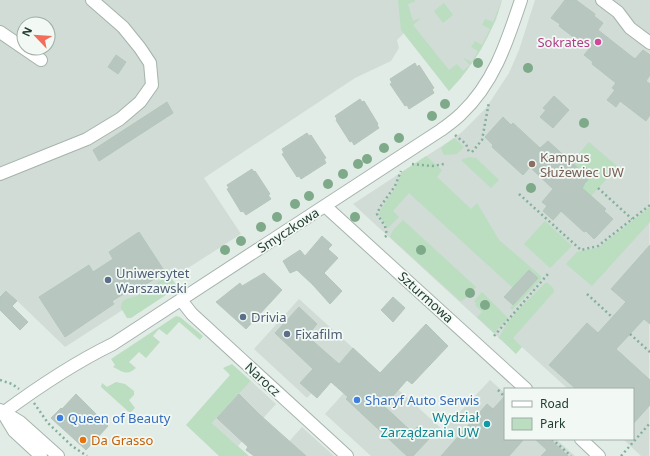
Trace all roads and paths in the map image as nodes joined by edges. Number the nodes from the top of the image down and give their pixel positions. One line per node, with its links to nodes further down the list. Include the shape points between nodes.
1 (92, 0): 12 (street, via 123,26 140,48 150,63 152,86 140,102 125,115 87,140)
2 (521, 0): 16 (street, Smyczkowa, via 500,58 483,87 461,114 421,144)
3 (602, 0): 5 (street, via 618,12 630,28)
4 (0, 32): 6 (street)
5 (650, 43)
6 (41, 60)
7 (490, 98): 8 (path, via 482,140 470,152 466,144)
8 (455, 135)
9 (412, 164): 10 (path)
10 (444, 164)
11 (401, 171): 18 (path, via 395,186 377,214 386,230)
12 (0, 174)
13 (598, 188): 17 (path)
14 (519, 194): 17 (path, via 581,250 598,246)
15 (650, 205): 17 (path)
16 (325, 206): 21 (street, Smyczkowa); 27 (street, Szturmowa)
17 (632, 219)
18 (385, 237)
19 (548, 274): 24 (path)
20 (587, 294): 22 (path)
21 (181, 300): 32 (street, Smyczkowa); 40 (street, Narocz, via 192,314)
22 (612, 317)
23 (630, 334): 25 (path)
24 (494, 336)
25 (650, 352)
26 (0, 380): 28 (path)
27 (525, 388)
28 (20, 390)
29 (498, 390): 30 (path)
30 (504, 396)
31 (33, 402): 39 (path, via 48,423 72,446)
32 (2, 412): 37 (street, via 14,431); 38 (street, via 20,422)
33 (650, 423): 42 (path)
34 (553, 440): 41 (path)
35 (582, 440): 36 (street)
36 (598, 454)
37 (41, 456)
38 (58, 456)
39 (87, 456)
40 (347, 456)
41 (571, 456)
42 (621, 456)

